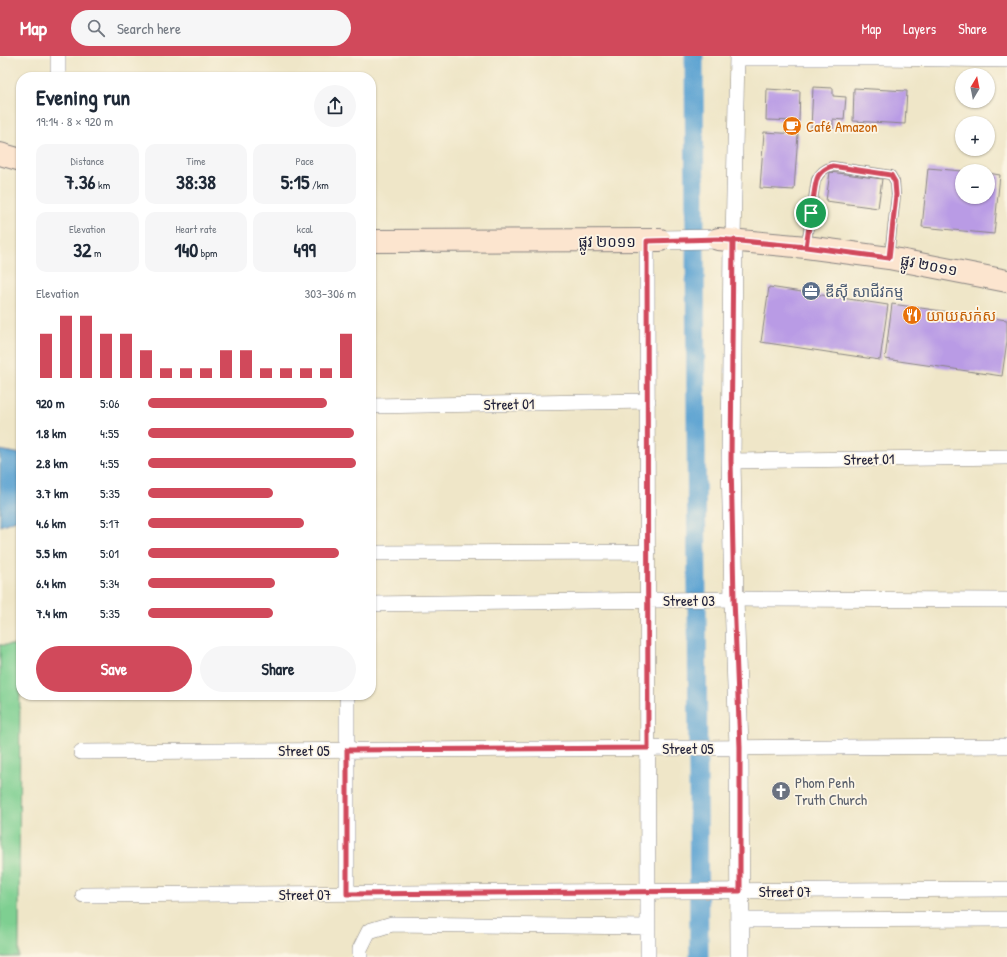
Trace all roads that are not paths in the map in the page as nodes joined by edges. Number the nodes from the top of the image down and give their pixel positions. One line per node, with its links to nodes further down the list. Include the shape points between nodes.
1 (58, 56): 5 (street)
2 (737, 57): 3 (street); 9 (street)
3 (882, 57): 4 (street)
4 (1007, 60)
5 (58, 72)
6 (0, 154): 7 (main road)
7 (16, 159)
8 (654, 240): 9 (street, ផ្លូវ ២០១១); 10 (main road, ផ្លូវ ២០១១); 14 (street)
9 (726, 240): 11 (main road, ផ្លូវ ២០១១); 17 (street)
10 (376, 241)
11 (806, 247): 12 (main road, ផ្លូវ ២០១១); 12 (lane, via 816,180 825,168 832,166 891,175 895,182 896,195)
12 (889, 258): 13 (main road, ផ្លូវ ២០១១)
13 (1007, 281)
14 (648, 401): 15 (street, Street 01); 18 (street)
15 (376, 406)
16 (1007, 457): 17 (street, Street 01)
17 (731, 461): 21 (street)
18 (648, 552): 19 (street); 20 (street)
19 (376, 553)
20 (652, 600): 21 (street, Street 03); 23 (street, Street 03); 27 (street)
21 (731, 600): 22 (street, Street 03); 26 (street)
22 (1007, 600)
23 (376, 604)
24 (347, 700): 28 (street)
25 (1007, 746): 26 (street, Street 05)
26 (732, 747): 27 (street, Street 05); 32 (street)
27 (653, 748): 28 (street, Street 05); 31 (street)
28 (347, 750): 29 (street, Street 05); 33 (street)
29 (81, 752)
30 (1007, 889): 32 (street, Street 07)
31 (649, 892): 32 (street, Street 07); 33 (street, Street 07); 37 (street)
32 (733, 892): 36 (street)
33 (347, 894): 34 (street, Street 07)
34 (83, 895)
35 (1007, 919): 36 (street)
36 (740, 920): 40 (street)
37 (648, 927): 38 (street, via 392,924 369,932 360,948); 39 (street)
38 (360, 957)
39 (648, 957)
40 (740, 957)

